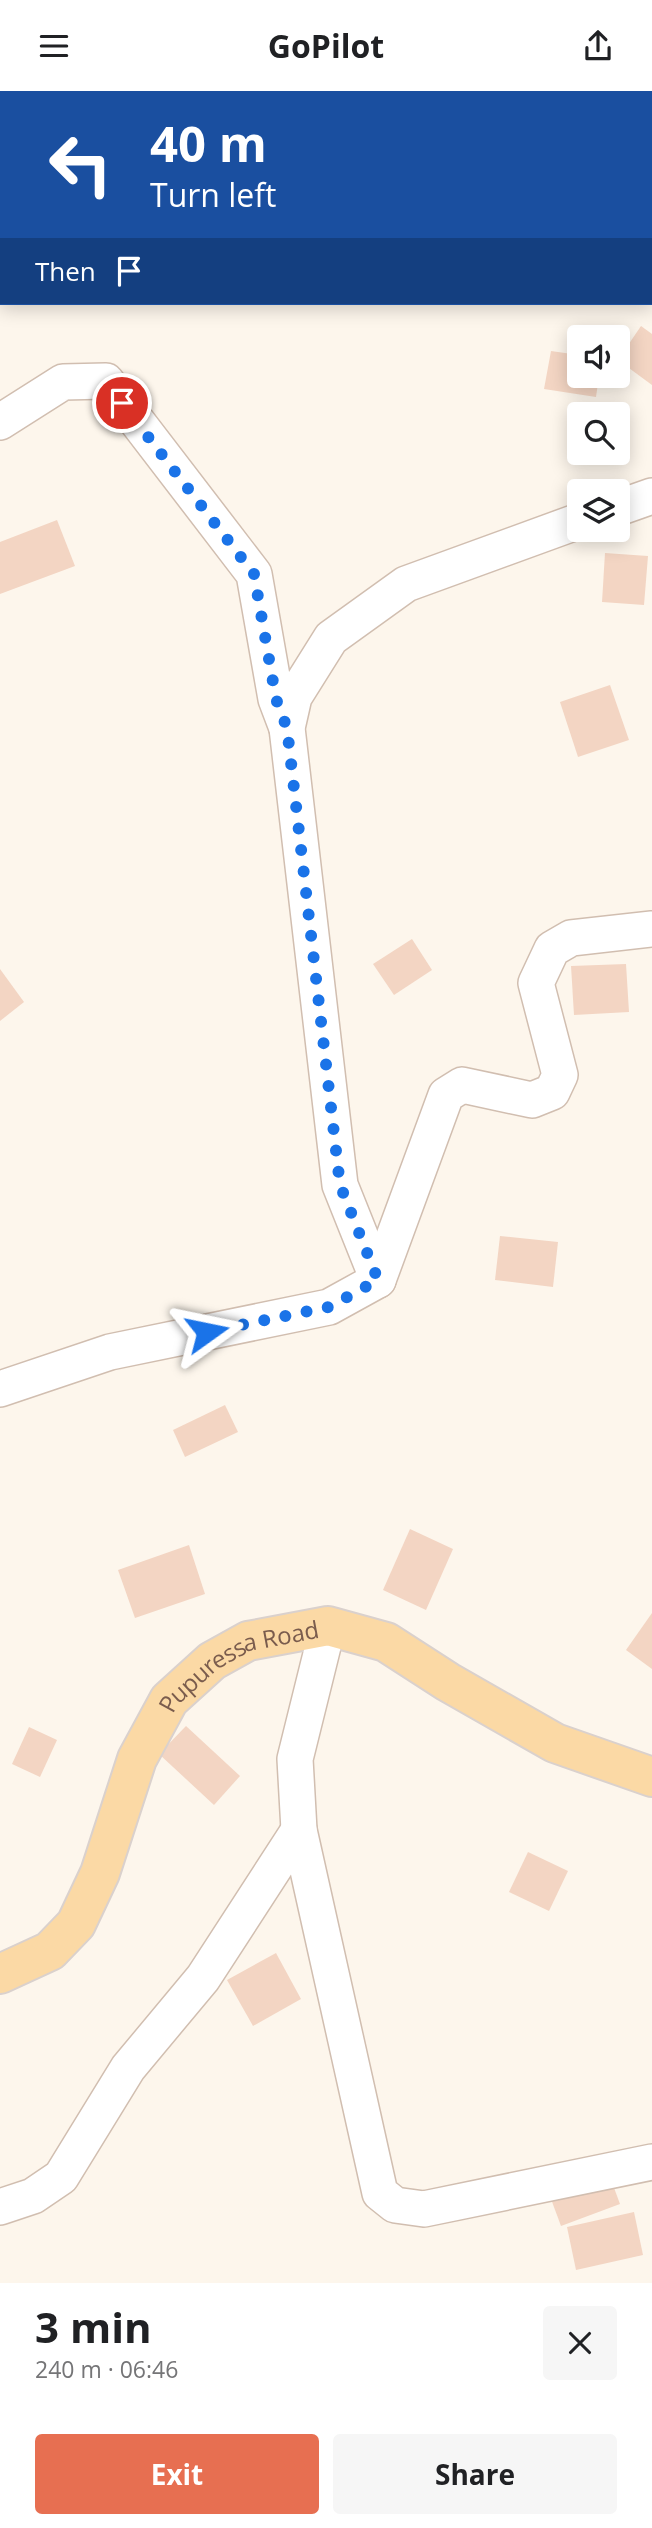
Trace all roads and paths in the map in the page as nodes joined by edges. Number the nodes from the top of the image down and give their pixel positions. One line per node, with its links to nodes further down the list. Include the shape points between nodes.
1 (0, 422): 5 (street, via 64,382 106,381 254,574 276,699)
2 (652, 496): 3 (street)
3 (630, 504)
4 (567, 525): 5 (street, via 406,584 331,638 294,697)
5 (287, 728): 7 (street, via 340,1185)
6 (652, 929): 7 (street, via 571,938 552,950 536,983 560,1075 552,1092 532,1100 462,1085 446,1095)
7 (378, 1280): 8 (street, via 329,1307 110,1352)
8 (0, 1389)
9 (328, 1626): 10 (main road, Pupuressa Road, via 386,1642 555,1743); 11 (street, via 295,1759); 12 (main road, Pupuressa Road, via 248,1641 212,1661 169,1700 137,1759 100,1873 76,1924 50,1951)
10 (652, 1777)
11 (299, 1830): 13 (street, via 380,2193 395,2205 424,2209); 14 (street, via 203,1978 128,2068 61,2177 33,2196)
12 (0, 1974)
13 (652, 2162)
14 (0, 2207)

